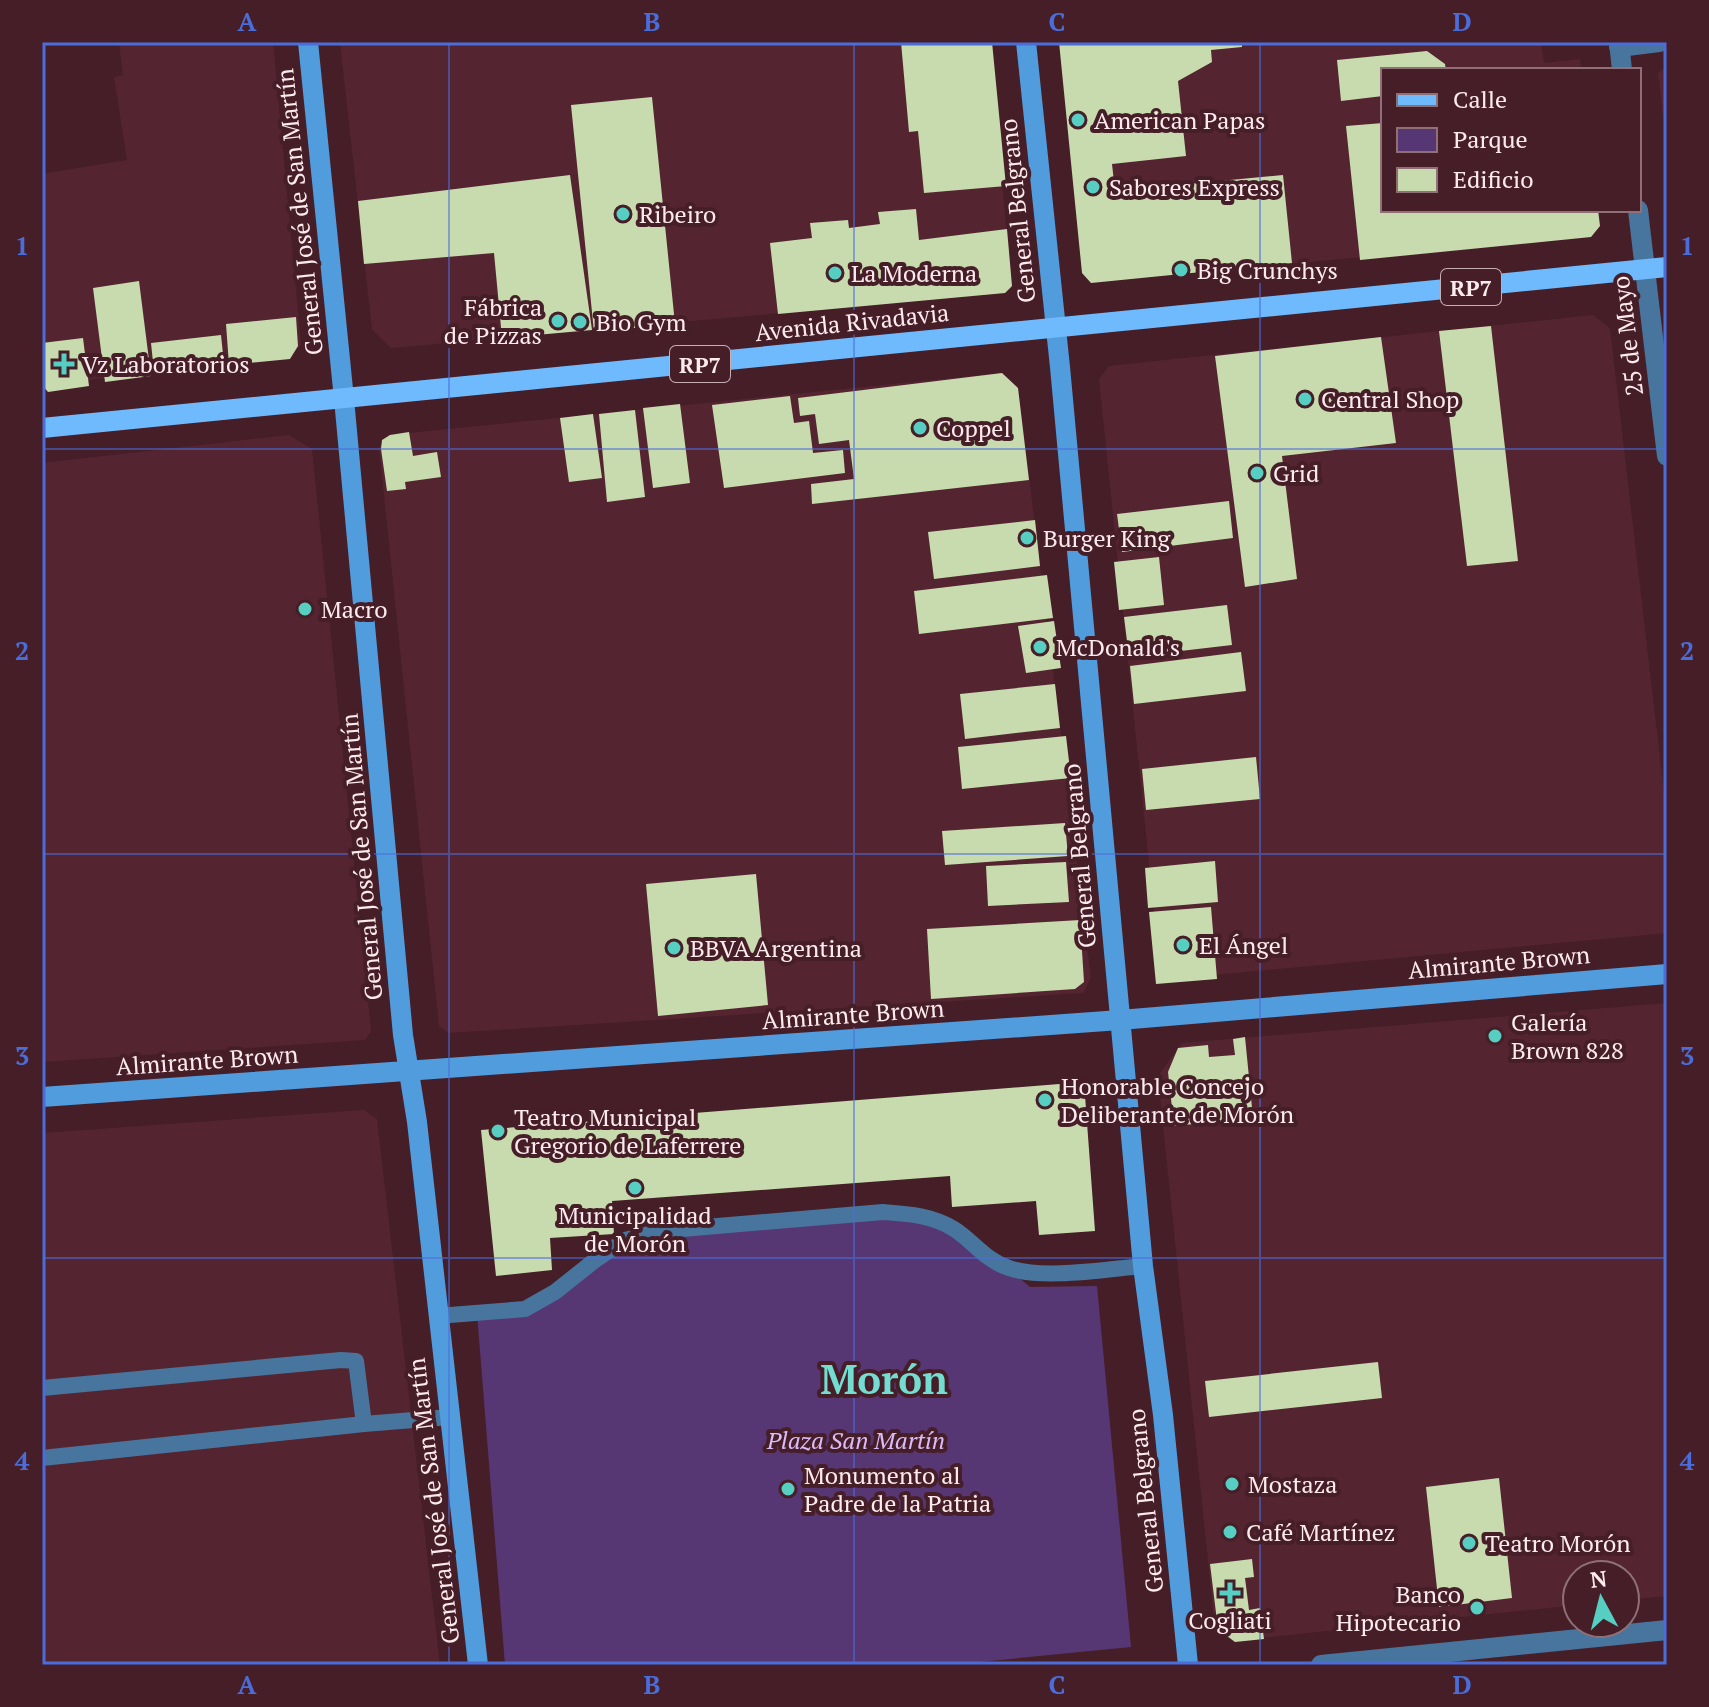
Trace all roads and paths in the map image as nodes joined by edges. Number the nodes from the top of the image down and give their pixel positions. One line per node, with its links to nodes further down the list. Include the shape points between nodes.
1 (308, 42): 10 (street, General José de San Martín)
2 (1026, 42): 9 (street, General Belgrano)
3 (1659, 42): 4 (street)
4 (1619, 45): 5 (street)
5 (1622, 68)
6 (1638, 212): 8 (street, 25 de Mayo)
7 (1667, 267): 8 (main road, Avenida Rivadavia / RP7)
8 (1645, 270): 9 (main road, Avenida Rivadavia / RP7); 12 (street, 25 de Mayo)
9 (1056, 328): 10 (main road, Avenida Rivadavia / RP7); 14 (street, General Belgrano)
10 (344, 399): 11 (main road, Avenida Rivadavia / RP7); 15 (street, General José de San Martín)
11 (42, 428)
12 (1667, 456)
13 (1667, 974): 14 (street, Almirante Brown)
14 (1120, 1020): 15 (street, Almirante Brown); 17 (street, General Belgrano)
15 (409, 1072): 16 (street, Almirante Brown); 18 (street, General José de San Martín)
16 (42, 1097)
17 (1143, 1266): 18 (lane, via 1042,1274 1008,1268 954,1229 920,1215 883,1212 659,1231 625,1240 525,1309); 25 (street, General Belgrano)
18 (437, 1316): 20 (street, General José de San Martín)
19 (42, 1388): 21 (lane, via 356,1361)
20 (450, 1417): 21 (lane); 24 (street, General José de San Martín)
21 (364, 1424): 22 (lane)
22 (42, 1458)
23 (1667, 1630): 26 (street)
24 (478, 1665)
25 (1188, 1665)
26 (1321, 1665)

